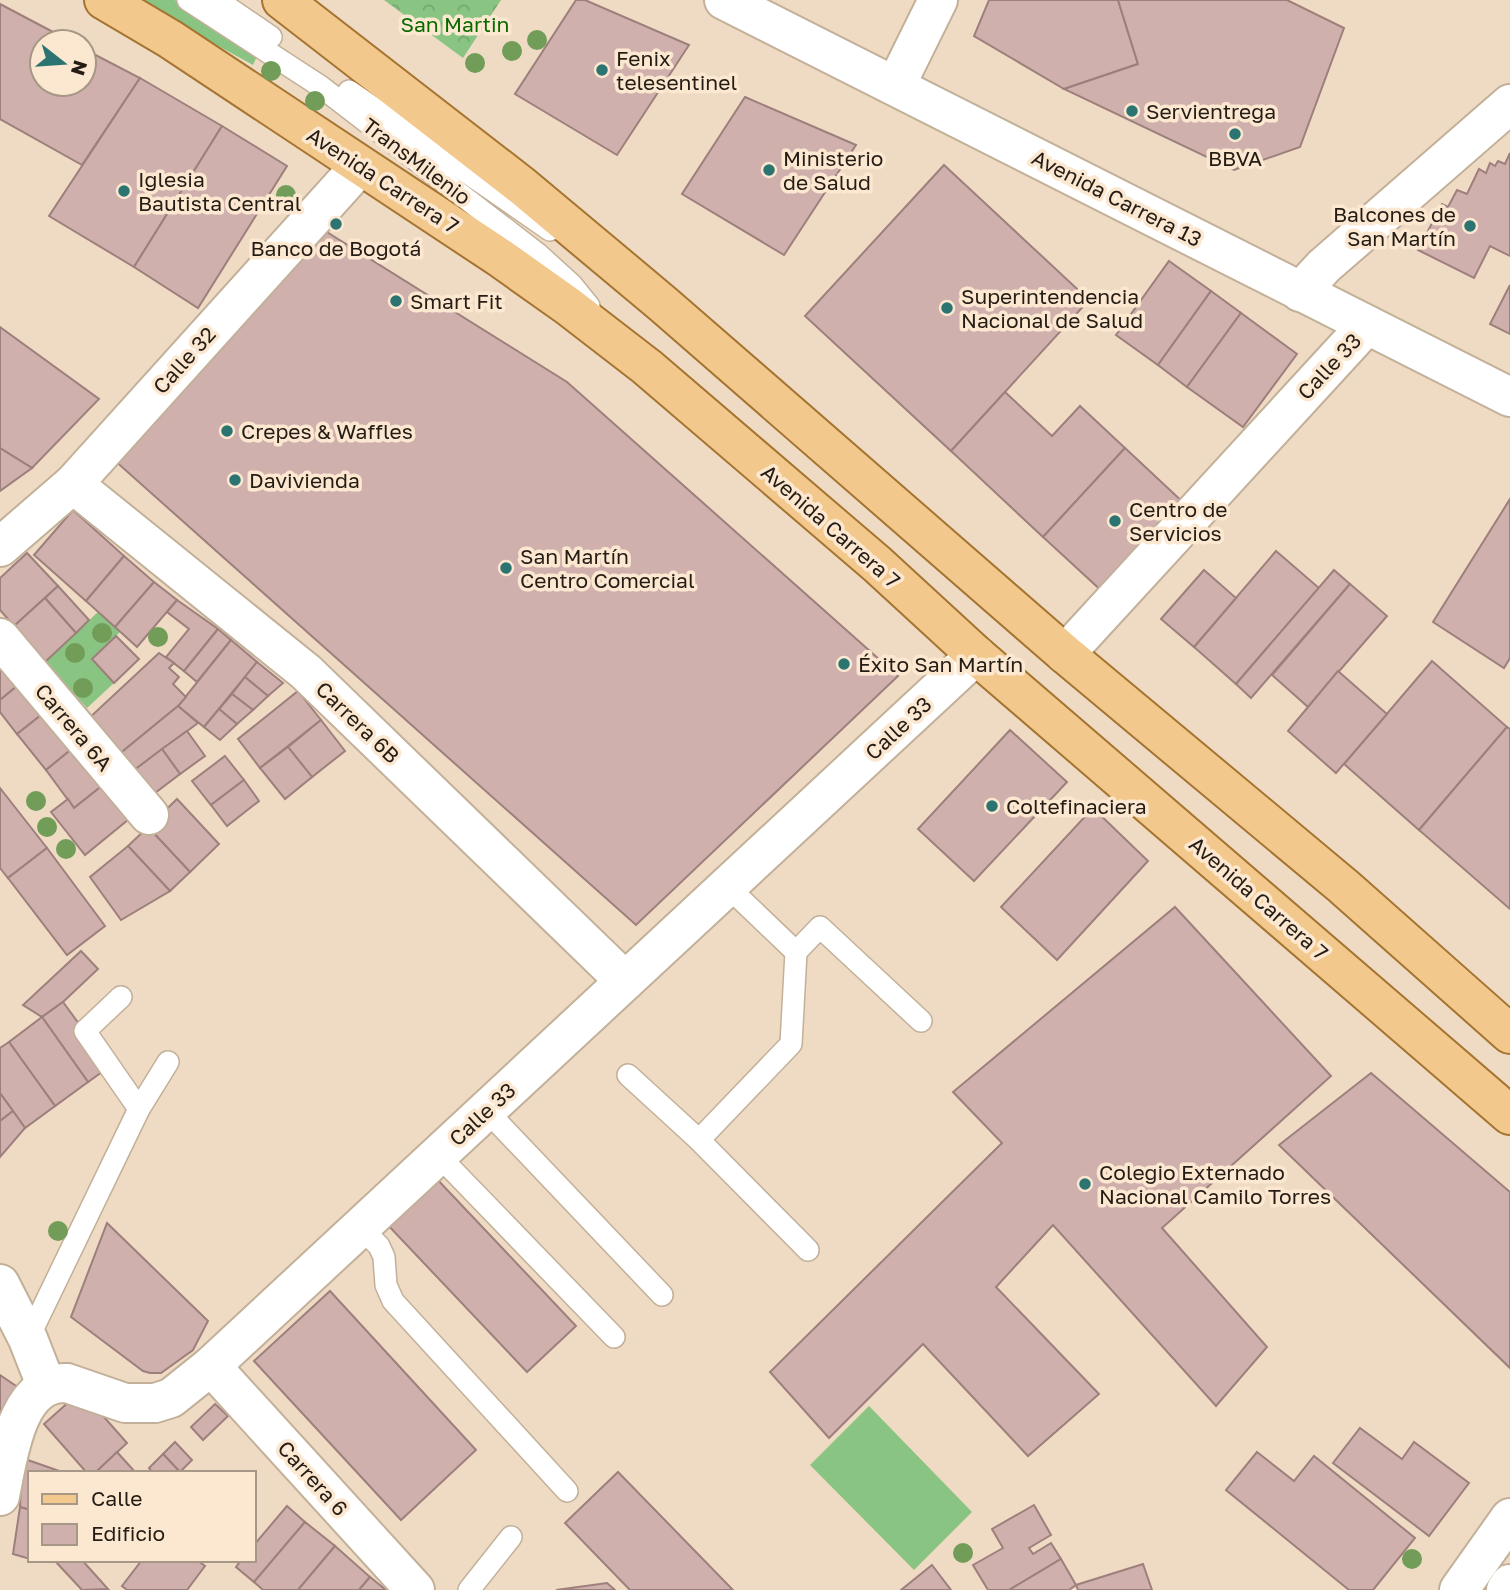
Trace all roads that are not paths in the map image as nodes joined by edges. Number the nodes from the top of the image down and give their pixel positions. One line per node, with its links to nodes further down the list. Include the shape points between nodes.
1 (104, 0): 9 (main road, Avenida Carrera 7)
2 (188, 0): 13 (lane, TransMilenio, via 320,86 538,254 572,285)
3 (217, 0): 11 (lane, TransMilenio, via 509,204)
4 (282, 0): 11 (main road, via 522,186)
5 (724, 0): 7 (street, Avenida Carrera 13)
6 (938, 0): 7 (street)
7 (896, 85): 10 (street, Avenida Carrera 13)
8 (1510, 104): 10 (street)
9 (360, 166): 13 (main road, Avenida Carrera 7, via 499,257); 15 (street, Calle 32)
10 (1300, 292): 12 (street, Avenida Carrera 13)
11 (663, 304): 18 (main road)
12 (1367, 325): 14 (street, Avenida Carrera 13); 18 (street, Calle 33)
13 (624, 348): 19 (main road, Avenida Carrera 7, via 877,564)
14 (1510, 397)
15 (73, 484): 16 (street, Calle 32); 23 (street, Carrera 6B, via 306,672)
16 (0, 547)
17 (0, 638): 20 (street, Carrera 6A)
18 (1065, 654): 26 (main road, via 1343,886)
19 (976, 655): 21 (street, Calle 33); 31 (main road, Avenida Carrera 7)
20 (149, 815)
21 (727, 886): 22 (lane); 23 (street, Calle 33)
22 (796, 952): 25 (lane, via 820,927); 32 (lane, via 791,1044)
23 (625, 981): 30 (street, Calle 33)
24 (121, 997): 29 (lane, via 85,1031)
25 (921, 1021)
26 (1510, 1034)
27 (168, 1062): 29 (lane)
28 (628, 1075): 32 (lane)
29 (139, 1109): 39 (lane)
30 (486, 1110): 33 (street, Calle 33); 37 (lane)
31 (1510, 1115)
32 (699, 1140): 35 (lane)
33 (438, 1155): 34 (street, Calle 33); 38 (lane)
34 (361, 1228): 40 (street, Calle 33); 42 (lane, via 384,1257 386,1285 393,1301)
35 (808, 1250)
36 (0, 1284): 39 (street)
37 (662, 1295)
38 (614, 1337)
39 (28, 1339): 41 (street)
40 (211, 1366): 41 (street, Calle 33, via 171,1398 155,1403 125,1402 68,1383); 47 (street, Carrera 6)
41 (46, 1385): 43 (street, via 32,1398 18,1424)
42 (567, 1491)
43 (0, 1496)
44 (1510, 1518): 49 (street)
45 (510, 1537): 48 (lane)
46 (1510, 1584): 50 (street)
47 (415, 1590)
48 (469, 1590)
49 (1459, 1590)
50 (1506, 1590)

